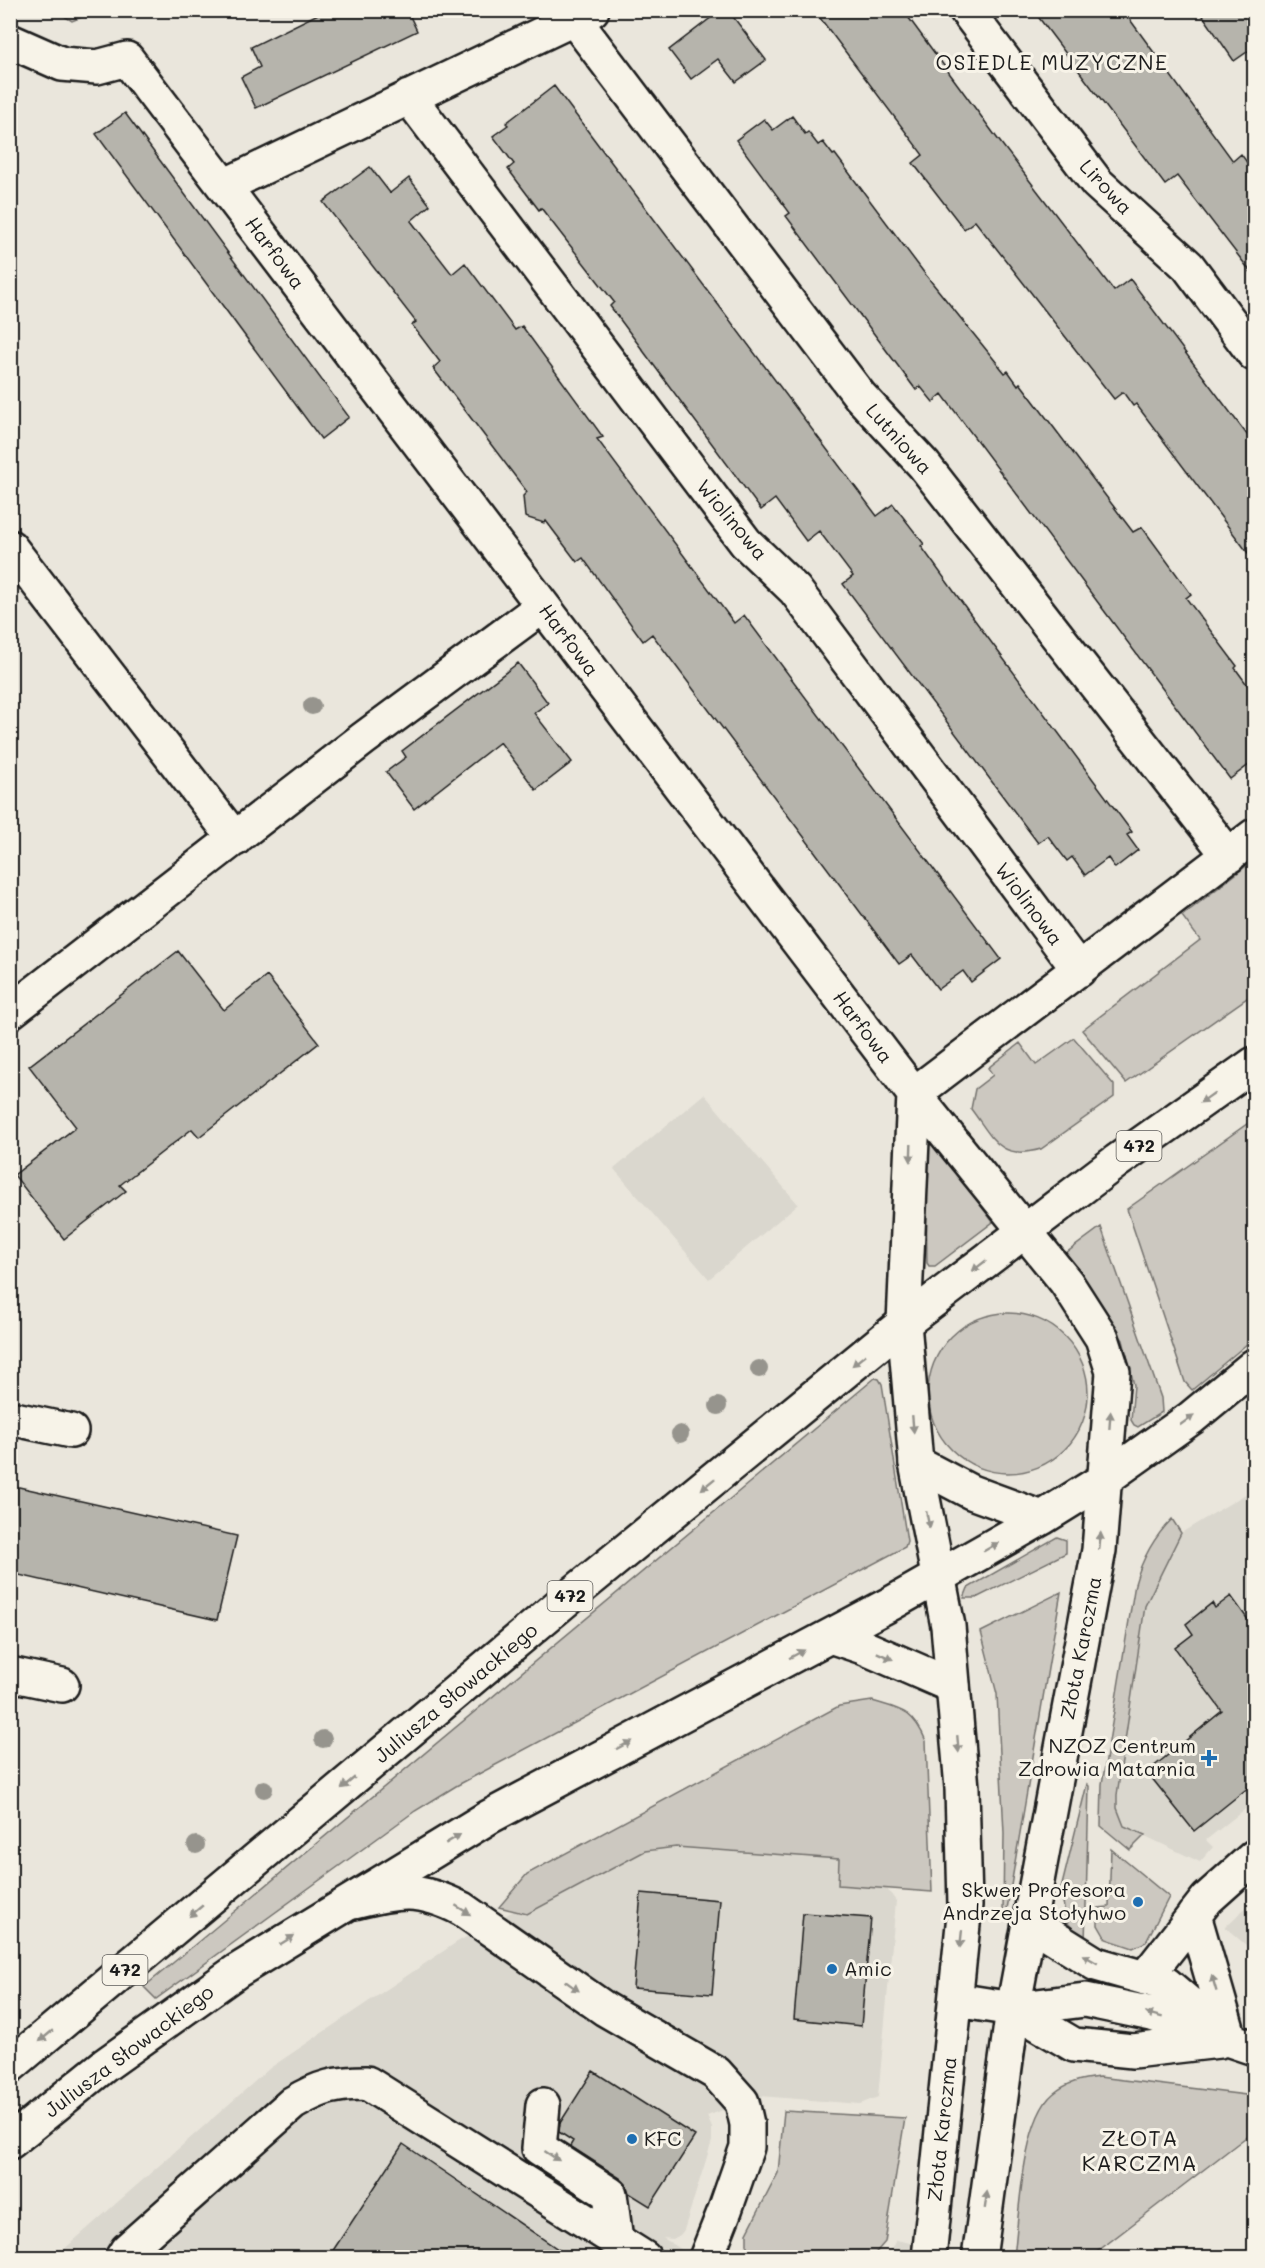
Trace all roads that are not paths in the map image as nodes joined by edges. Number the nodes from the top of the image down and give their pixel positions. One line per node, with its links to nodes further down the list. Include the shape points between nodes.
1 (966, 10): 6 (street, Lirowa, via 1097,183 1188,266)
2 (583, 15): 4 (street); 11 (street, Lutniowa, via 860,396 924,465)
3 (10, 41): 5 (street, Harfowa, via 63,64 97,67 128,59)
4 (409, 97): 5 (street); 12 (street, Wiolinowa, via 746,543 795,590)
5 (224, 186): 8 (street, Harfowa)
6 (1254, 354)
7 (10, 547): 10 (street)
8 (543, 606): 10 (street); 15 (street, Harfowa)
9 (1254, 836): 11 (street)
10 (235, 839): 13 (street)
11 (1229, 856): 12 (street)
12 (1079, 970): 15 (street)
13 (10, 1012)
14 (1254, 1064): 16 (street, 472, one-way to 16)
15 (914, 1094): 16 (street, Harfowa); 17 (street, one-way to 17)
16 (1025, 1230): 17 (street, 472, one-way to 17); 22 (street, Złota Karczma, one-way to 16, via 1113,1372 1102,1338 1066,1282)
17 (904, 1323): 21 (street, Złota Karczma, one-way to 21); 37 (street, Juliusza Słowackiego / 472, one-way to 37, via 565,1600)
18 (1254, 1366): 22 (street, one-way to 18, via 1191,1418)
19 (10, 1418): 20 (street)
20 (71, 1431)
21 (916, 1463): 23 (street, via 971,1492); 24 (street, Złota Karczma, one-way to 24)
22 (1105, 1479): 23 (street, Juliusza Słowackiego); 32 (street, Złota Karczma, one-way to 22, via 1091,1597)
23 (1042, 1518): 24 (street, Juliusza Słowackiego, one-way to 23)
24 (940, 1576): 25 (street, Juliusza Słowackiego); 28 (street, Złota Karczma)
25 (830, 1636): 28 (street, one-way to 28); 30 (street, Juliusza Słowackiego, one-way to 25, via 489,1817)
26 (10, 1674): 27 (street)
27 (62, 1685)
28 (953, 1686): 34 (street, Złota Karczma, one-way to 34, via 962,1788 965,1905)
29 (1254, 1857): 31 (street, via 1207,1899)
30 (346, 1903): 39 (street, Juliusza Słowackiego, one-way to 30, via 105,2065 218,1984); 44 (street, one-way to 44, via 390,1893 418,1892 445,1900 605,2009 716,2073 742,2102 747,2147)
31 (1194, 1916): 33 (street); 36 (street, one-way to 31)
32 (1029, 1922): 33 (street, one-way to 32, via 1096,1964); 35 (street, Złota Karczma)
33 (1145, 1978): 36 (street, via 1166,1984)
34 (956, 2000): 35 (street); 41 (street, Złota Karczma)
35 (1013, 2009): 36 (street, one-way to 35, via 1152,2014 1085,2000); 36 (street, via 1074,2045 1133,2051); 45 (street, Złota Karczma, one-way to 35)
36 (1242, 2044)
37 (10, 2066)
38 (543, 2105): 40 (street, one-way to 40, via 539,2148 610,2194)
39 (10, 2142)
40 (616, 2240): 42 (street, via 367,2083 343,2083 316,2089 293,2103); 43 (street)
41 (922, 2252)
42 (122, 2258)
43 (644, 2258)
44 (706, 2258)
45 (979, 2258)

